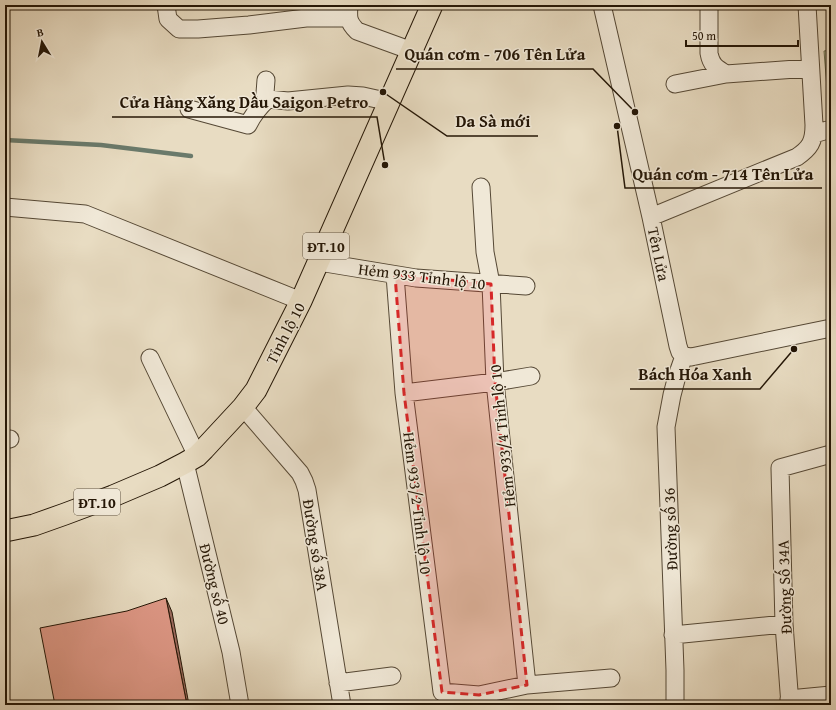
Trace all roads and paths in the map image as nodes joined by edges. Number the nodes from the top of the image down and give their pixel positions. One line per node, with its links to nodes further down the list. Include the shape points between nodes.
1 (166, 5): 6 (street, via 168,19 179,29 249,25)
2 (432, 5): 7 (main road, Tỉnh lộ 10 / ĐT.10)
3 (602, 5): 19 (street, Tên Lửa)
4 (709, 5): 9 (street, via 709,53 714,66)
5 (806, 5): 8 (street)
6 (348, 12): 7 (street, via 357,31)
7 (412, 51): 13 (main road, Tỉnh lộ 10 / ĐT.10)
8 (810, 68): 9 (street); 16 (street)
9 (726, 74): 11 (street)
10 (266, 80): 12 (street, via 265,93)
11 (675, 84)
12 (268, 99): 13 (street, via 288,101 348,95); 14 (street, via 253,115 248,125)
13 (390, 102): 20 (main road, Tỉnh lộ 10 / ĐT.10)
14 (188, 109)
15 (831, 129): 16 (street)
16 (814, 134): 19 (street, via 812,143 797,157)
17 (481, 187): 22 (street, Hẻm 933/4 Tỉnh lộ 10, via 485,252)
18 (5, 206): 24 (street, via 85,214)
19 (651, 217): 26 (street, Tên Lửa, via 678,346)
20 (319, 262): 21 (street, Hẻm 933 Tỉnh lộ 10); 24 (main road, Tỉnh lộ 10 / ĐT.10)
21 (395, 275): 22 (street, Hẻm 933 Tỉnh lộ 10); 30 (street, Hẻm 933/2 Tỉnh lộ 10)
22 (491, 284): 23 (street, Hẻm 933 Tỉnh lộ 10); 29 (street, Hẻm 933/4 Tỉnh lộ 10)
23 (526, 286)
24 (301, 300): 31 (main road, Tỉnh lộ 10 / ĐT.10, via 256,390)
25 (831, 328): 26 (street, via 691,357)
26 (684, 356): 36 (street, Đường số 36, via 672,395 666,427)
27 (150, 358): 33 (street, Đường số 40)
28 (531, 376): 29 (street)
29 (495, 382): 30 (street); 40 (street, Hẻm 933/4 Tỉnh lộ 10)
30 (404, 393): 42 (street, Hẻm 933/2 Tỉnh lộ 10, via 442,692)
31 (243, 407): 33 (main road, Tỉnh lộ 10 / ĐT.10); 39 (street, Đường số 38A, via 304,480)
32 (831, 454): 35 (street, Đường Số 34A, via 780,468)
33 (191, 460): 34 (main road, Tỉnh lộ 10 / ĐT.10, via 113,496 34,525); 44 (street, Đường số 40)
34 (5, 531)
35 (784, 624): 36 (street); 43 (street, Đường Số 34A)
36 (673, 635): 46 (street, Đường số 36)
37 (392, 676): 39 (street)
38 (611, 678): 40 (street)
39 (338, 683): 45 (street, Đường số 38A)
40 (528, 685): 42 (street)
41 (831, 695): 43 (street)
42 (480, 700)
43 (790, 702)
44 (240, 705)
45 (342, 705)
46 (675, 705)

